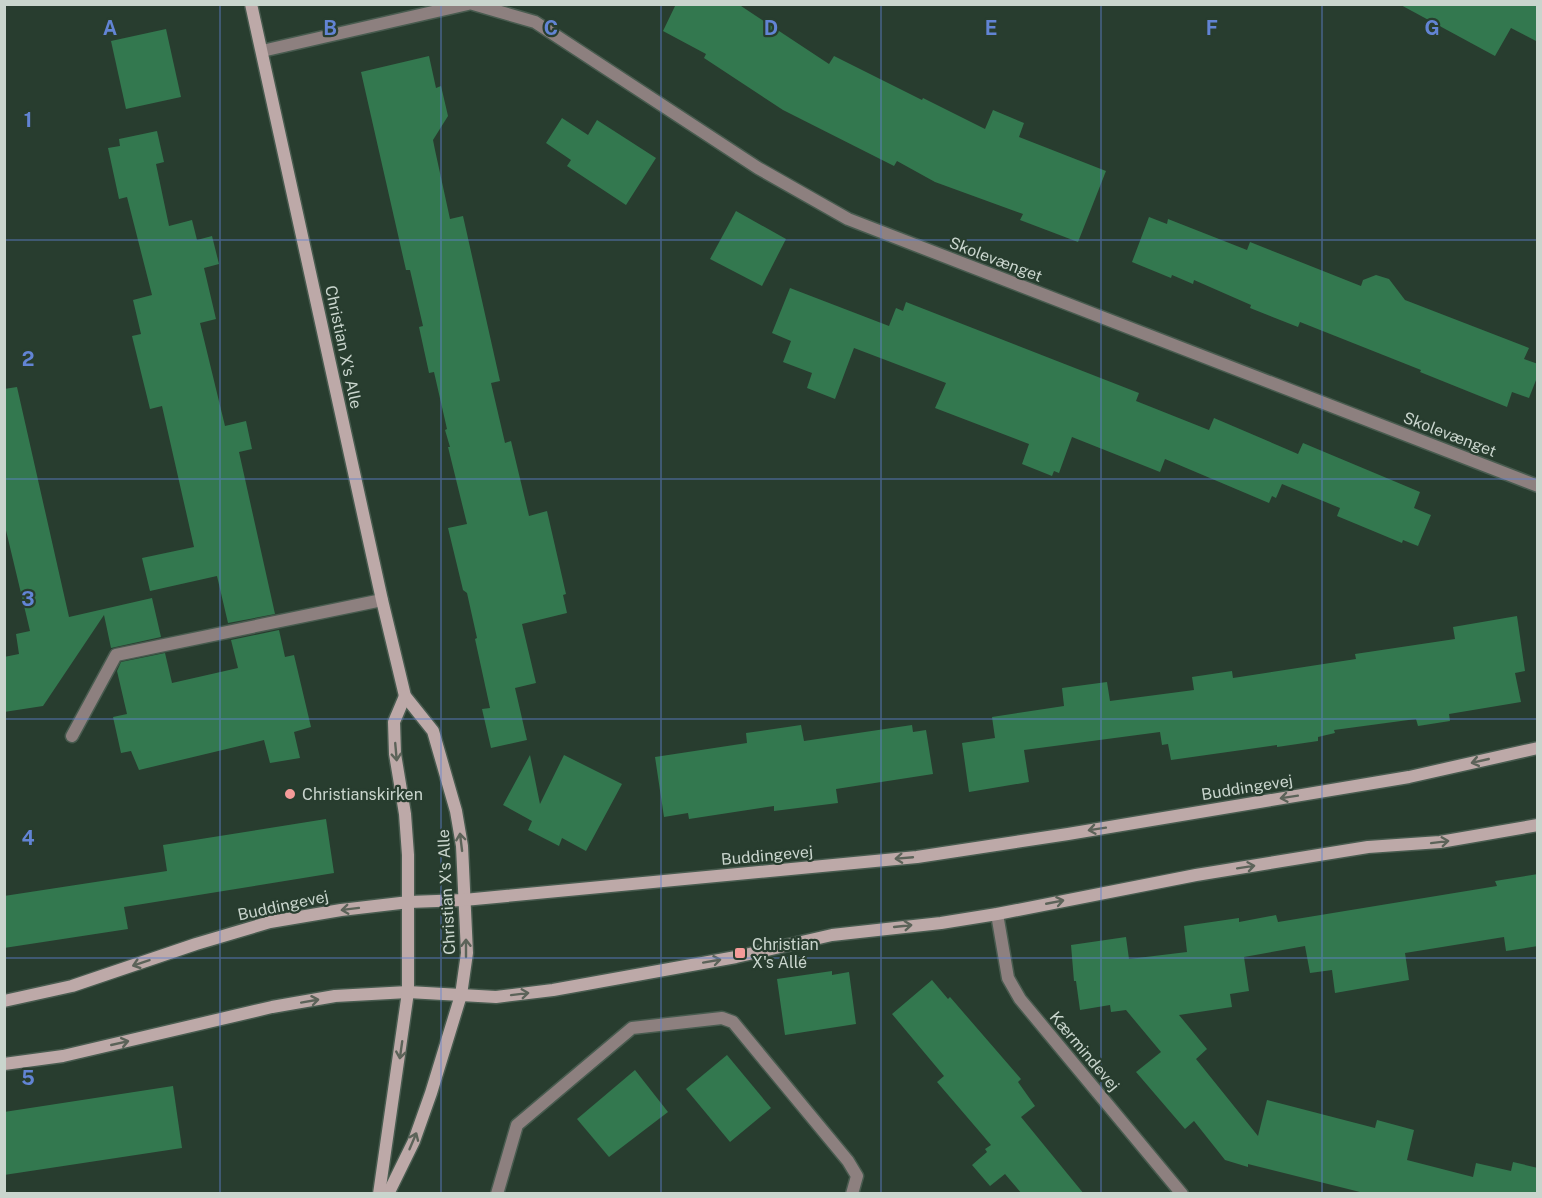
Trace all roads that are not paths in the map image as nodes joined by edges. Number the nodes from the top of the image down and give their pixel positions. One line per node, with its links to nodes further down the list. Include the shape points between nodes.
1 (251, 4): 4 (street, Christian X's Alle)
2 (468, 4): 4 (street)
3 (473, 4): 5 (street, Skolevænget, via 536,22 758,168 848,219)
4 (262, 51): 6 (street, Christian X's Alle)
5 (1538, 486)
6 (382, 600): 7 (street, Christian X's Alle); 8 (street, via 116,655)
7 (405, 696): 11 (street, Christian X's Alle, one-way to 7, via 462,846 450,785 433,731); 12 (street, one-way to 12, via 394,722 405,814)
8 (72, 736)
9 (1538, 748): 11 (street, Buddingevej, one-way to 11, via 1409,777 916,857)
10 (1538, 825): 13 (street, one-way to 10, via 1196,875)
11 (464, 900): 12 (street, Buddingevej); 15 (street, Christian X's Alle, one-way to 11, via 467,953)
12 (409, 902): 14 (street); 16 (street, Buddingevej, one-way to 16, via 270,922 72,986)
13 (997, 914): 15 (street, one-way to 13, via 496,997 553,990 736,957 832,934); 22 (street, Kærmindevej, via 1008,978 1020,999)
14 (408, 992): 15 (street); 17 (street, one-way to 14, via 63,1056 272,1007 335,996); 18 (street, one-way to 18)
15 (461, 995): 19 (street, Christian X's Alle, one-way to 15, via 414,1141)
16 (4, 1001)
17 (4, 1064)
18 (379, 1194)
19 (388, 1194)
20 (496, 1194): 21 (street, via 517,1125 632,1028 722,1018 733,1022 848,1161 857,1176)
21 (852, 1194)
22 (1182, 1194)

